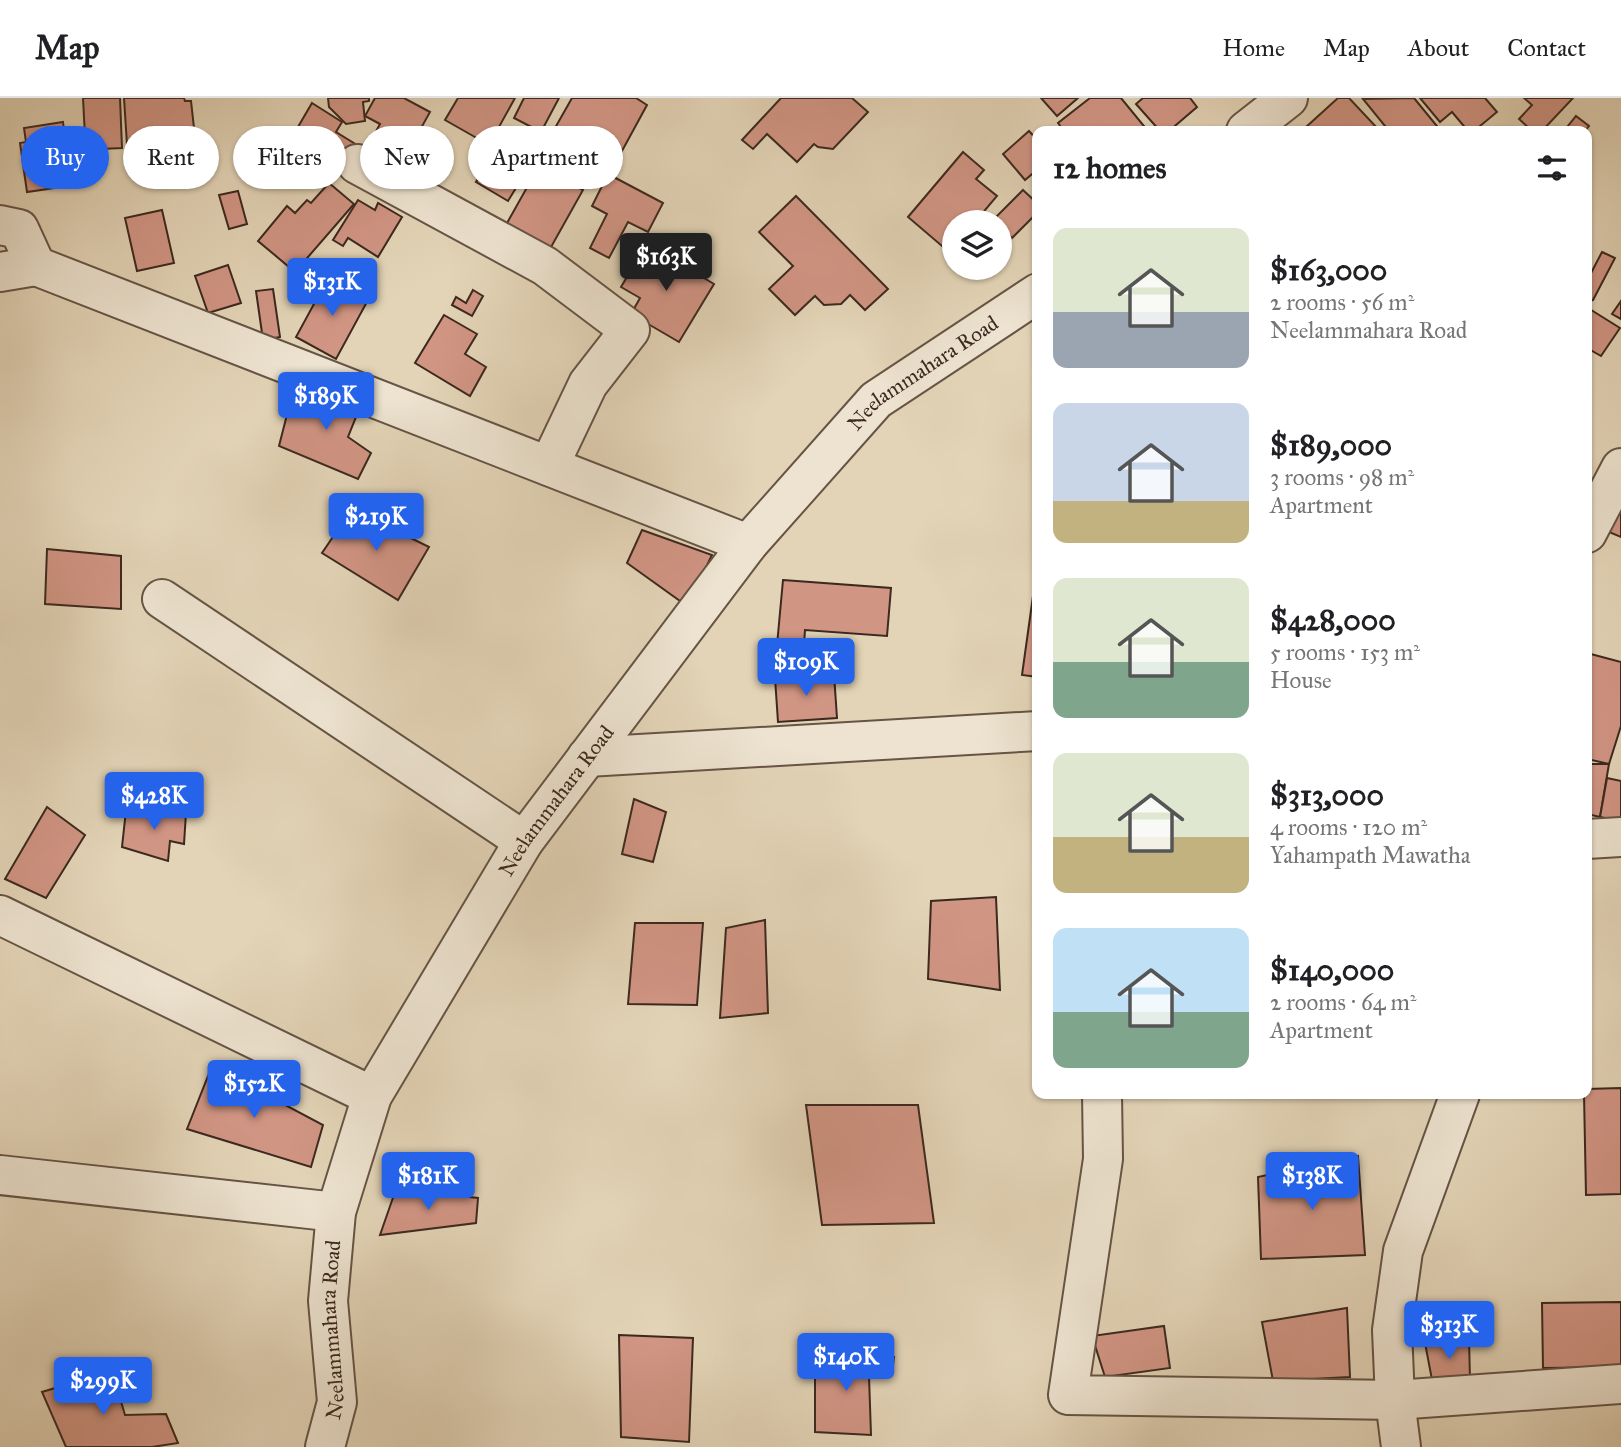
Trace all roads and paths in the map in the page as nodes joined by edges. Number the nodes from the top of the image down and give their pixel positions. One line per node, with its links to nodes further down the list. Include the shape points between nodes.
1 (1288, 98): 2 (street)
2 (1252, 126)
3 (357, 164): 7 (street, via 545,266 629,330 588,384)
4 (0, 225): 5 (street, via 19,229)
5 (18, 269): 7 (street)
6 (1032, 297): 10 (street, Neelammahara Road, via 876,400)
7 (549, 466): 10 (street)
8 (1621, 468): 9 (street)
9 (1592, 523)
10 (748, 544): 13 (street, Neelammahara Road)
11 (162, 599): 16 (street)
12 (1032, 731): 13 (street)
13 (587, 757): 16 (street, Neelammahara Road)
14 (1621, 837): 15 (street)
15 (1592, 839)
16 (524, 841): 18 (street, Neelammahara Road)
17 (0, 915): 18 (street)
18 (372, 1096): 22 (street, Neelammahara Road)
19 (1102, 1099): 24 (street, via 1103,1159 1068,1395)
20 (1458, 1099): 24 (street, via 1403,1251 1392,1330)
21 (0, 1175): 22 (street)
22 (336, 1212): 25 (street, Neelammahara Road, via 328,1301 337,1402)
23 (1621, 1384): 24 (street)
24 (1395, 1400): 26 (street)
25 (325, 1447)
26 (1401, 1447)

